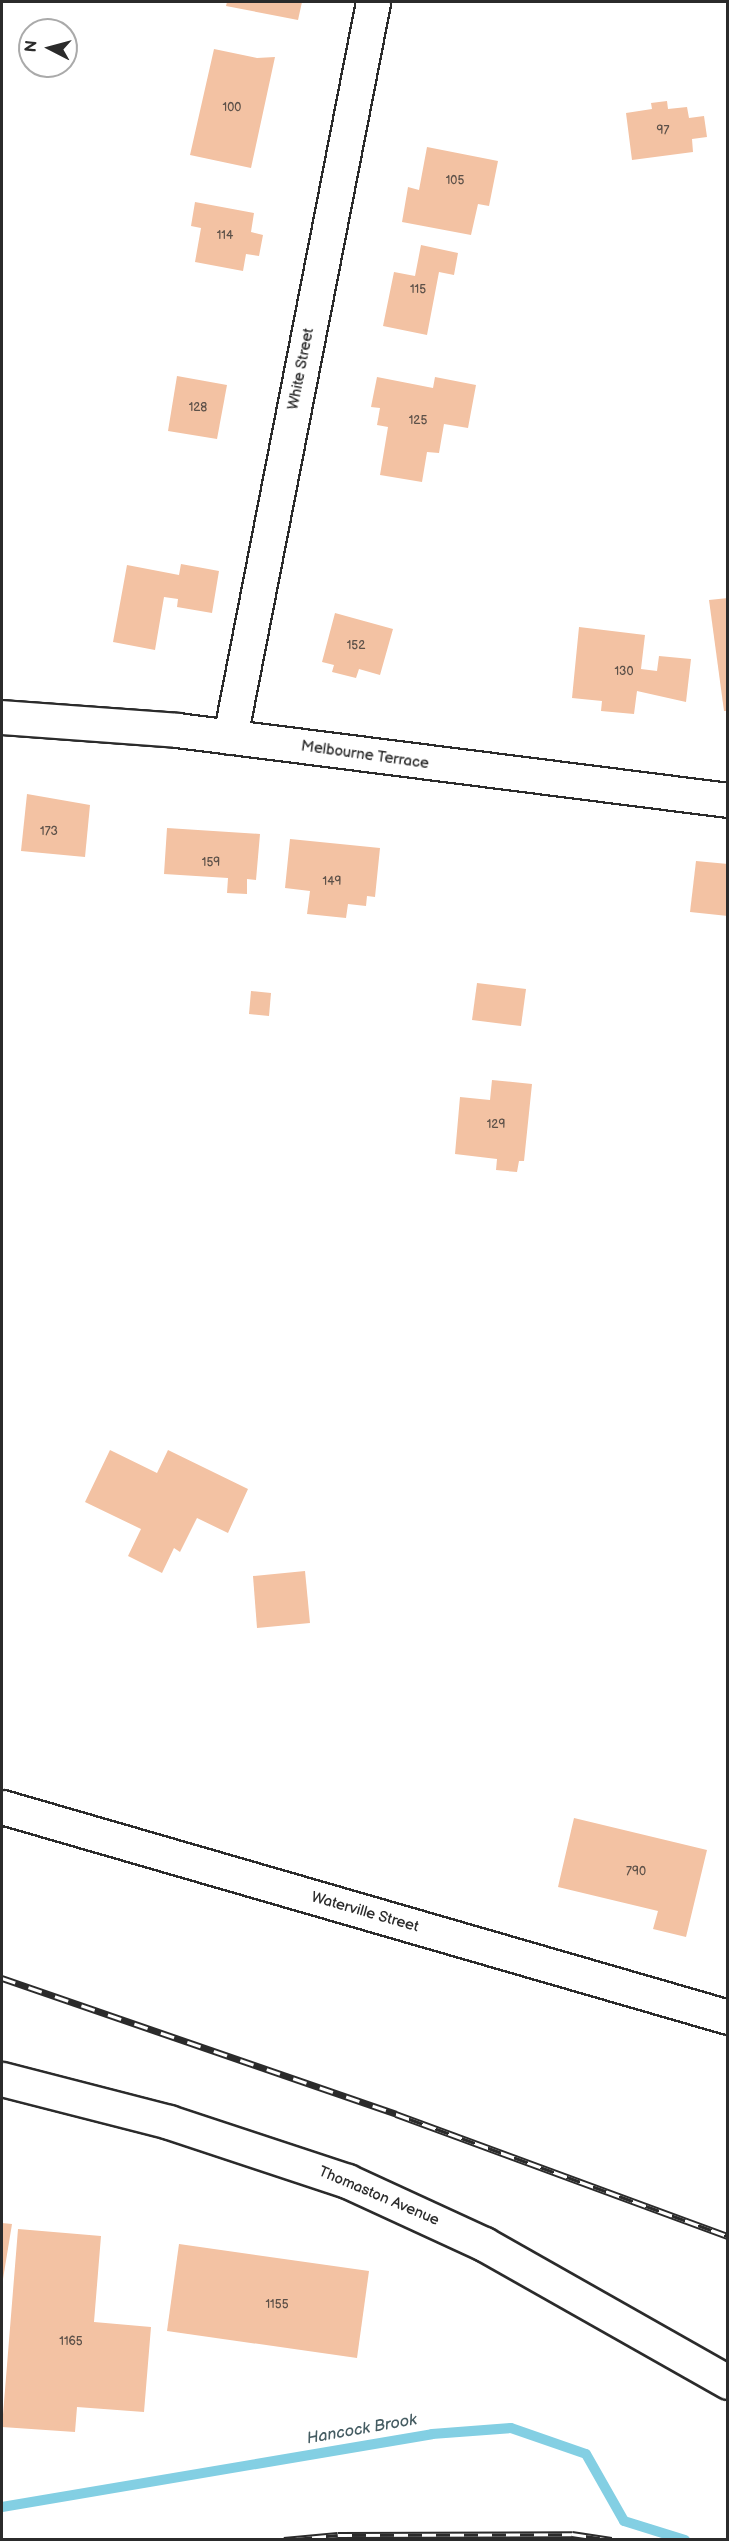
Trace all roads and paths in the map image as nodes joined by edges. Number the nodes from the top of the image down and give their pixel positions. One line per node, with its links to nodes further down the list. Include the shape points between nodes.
1 (373, 2): 3 (street, White Street)
2 (2, 717): 3 (street, Melbourne Terrace)
3 (230, 737): 4 (street, Melbourne Terrace)
4 (728, 800)
5 (2, 1807): 6 (street, Waterville Street)
6 (728, 2017)
7 (2, 2079): 8 (street, Thomaston Avenue, via 169,2122 348,2181 484,2244)
8 (728, 2382)

